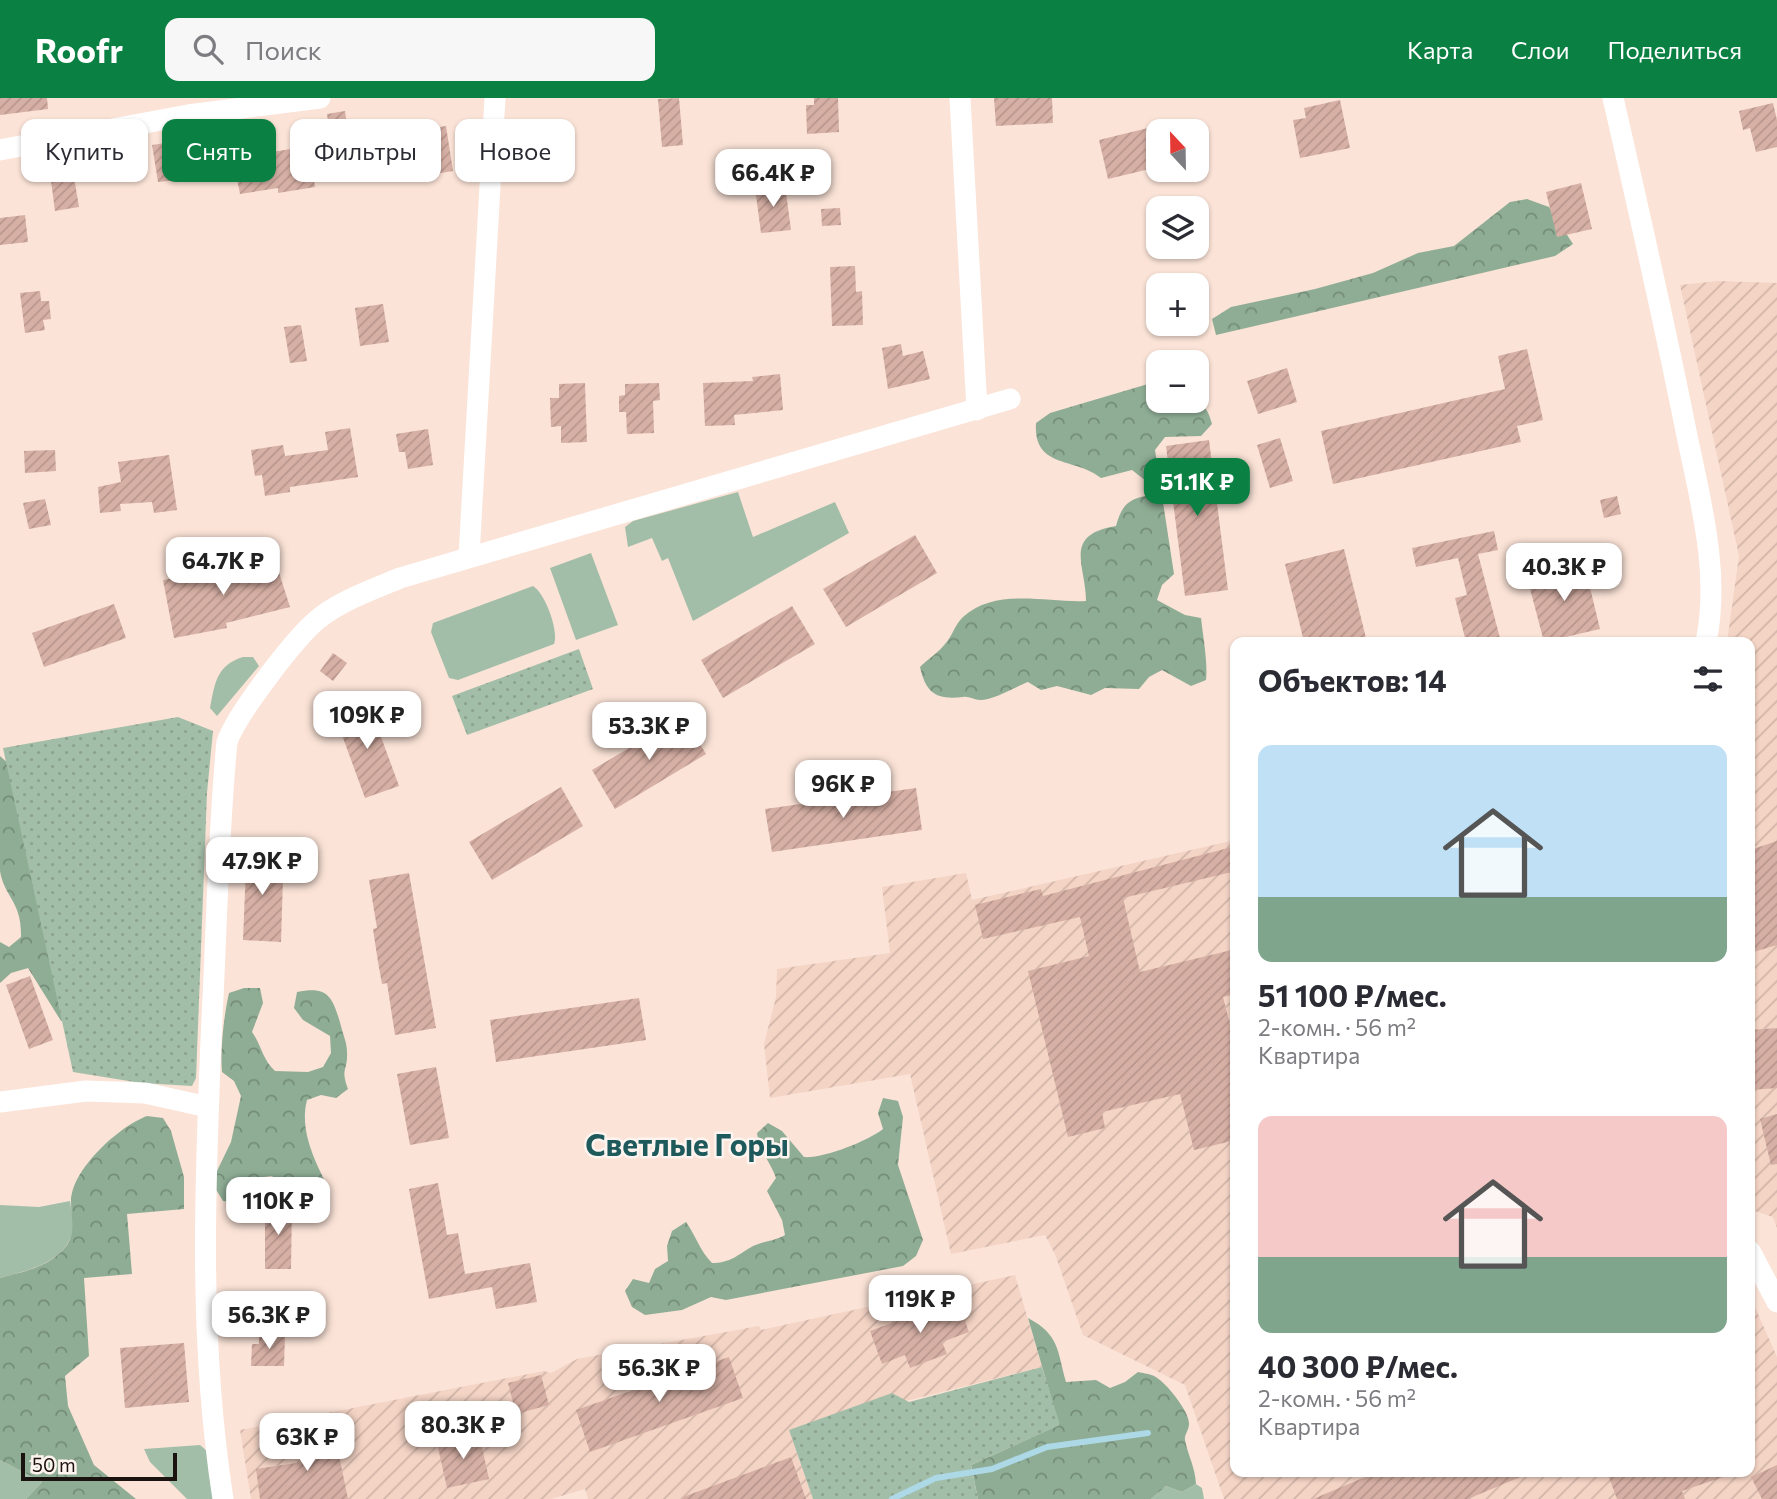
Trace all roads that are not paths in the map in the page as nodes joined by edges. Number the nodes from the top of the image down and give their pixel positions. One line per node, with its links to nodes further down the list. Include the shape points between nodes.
1 (320, 98): 5 (street, via 188,115)
2 (495, 98): 8 (street)
3 (960, 98): 7 (street)
4 (1614, 98): 9 (street, via 1705,526 1711,573)
5 (0, 150)
6 (1010, 399): 7 (street)
7 (977, 410): 8 (street)
8 (469, 556): 11 (street, via 400,578 322,615 255,694 231,730 223,779)
9 (1707, 637)
10 (0, 1102): 11 (street, via 86,1091 145,1093)
11 (208, 1107): 14 (street, via 204,1291 213,1431)
12 (1755, 1260): 13 (street)
13 (1777, 1302)
14 (223, 1499)

